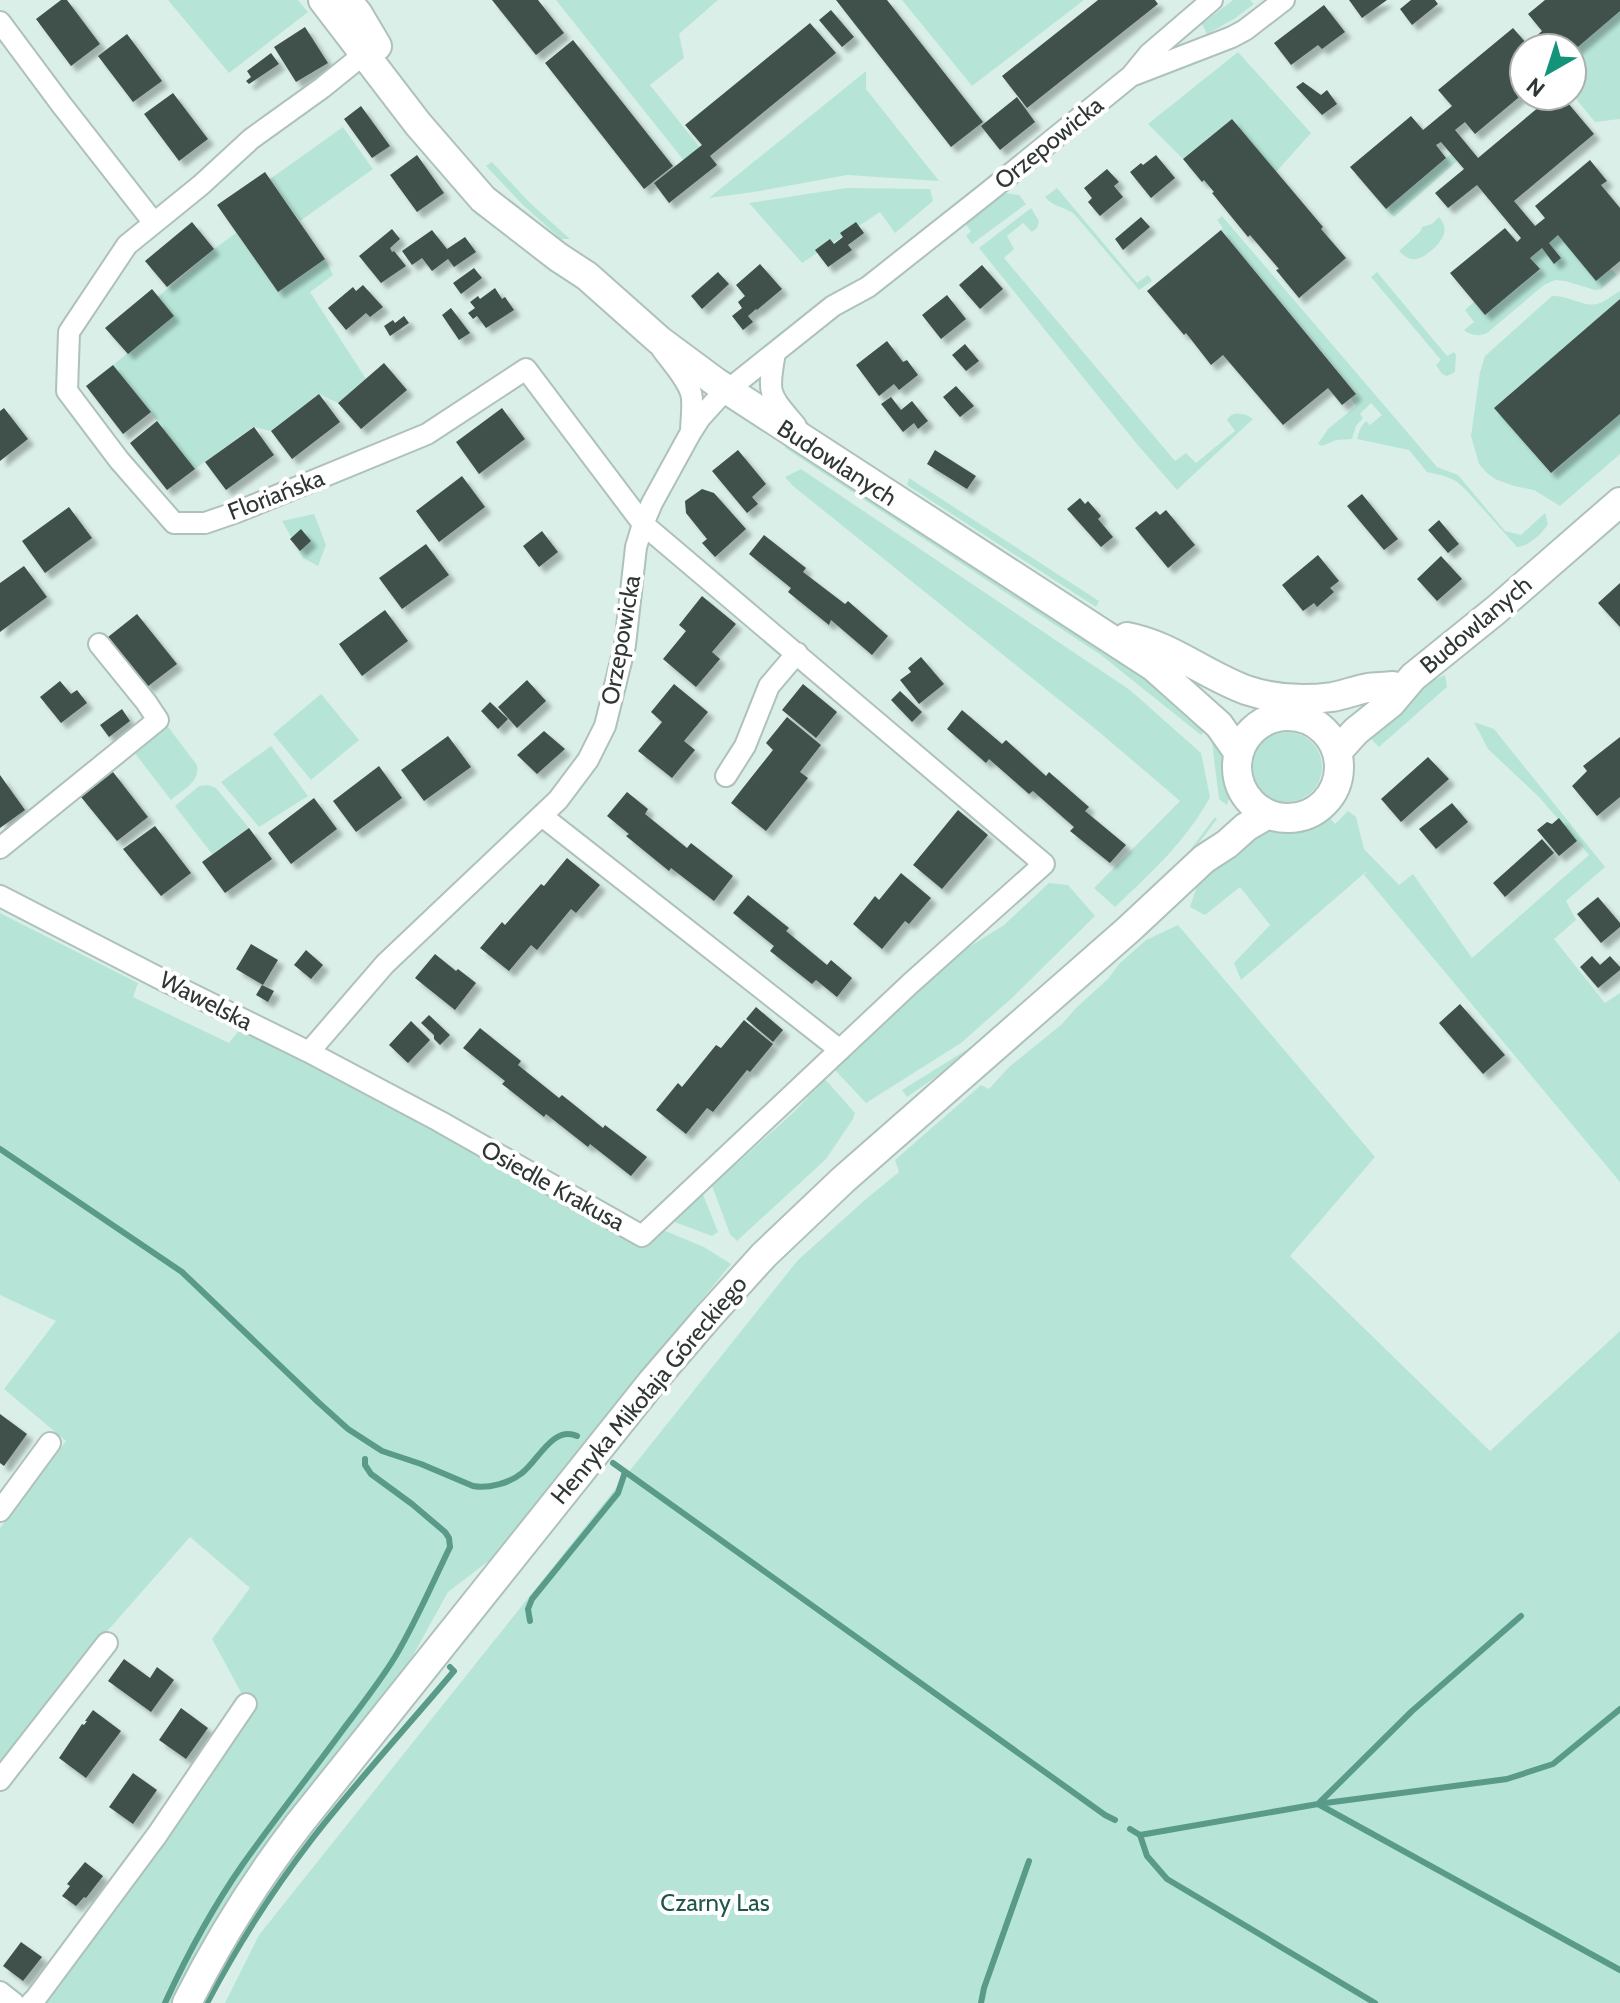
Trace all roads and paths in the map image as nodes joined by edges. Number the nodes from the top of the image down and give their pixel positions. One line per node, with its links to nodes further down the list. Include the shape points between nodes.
1 (323, 0): 8 (main road, Budowlanych)
2 (347, 0): 8 (main road, Budowlanych, via 358,14)
3 (1212, 0): 7 (street, Orzepowicka)
4 (1284, 0): 5 (street, Orzepowicka)
5 (1266, 7): 9 (street, Orzepowicka, via 1232,37)
6 (0, 22): 11 (street)
7 (1169, 37): 9 (street); 10 (street, Orzepowicka)
8 (370, 49): 11 (street, Floriańska, via 251,139); 12 (main road, Budowlanych, via 505,194)
9 (1183, 57): 10 (street, Orzepowicka)
10 (1131, 76): 13 (street, Orzepowicka, via 868,287 833,306)
11 (154, 223): 18 (street, Floriańska, via 127,245 69,332 67,391 174,523 205,523 237,512 427,434 526,369)
12 (651, 332): 14 (main road, Budowlanych); 15 (street, via 690,392)
13 (775, 353): 14 (street, Orzepowicka); 16 (street, via 772,396)
14 (727, 391): 15 (street, Orzepowicka); 16 (main road, Budowlanych)
15 (691, 432): 18 (street, Orzepowicka)
16 (817, 450): 19 (main road, Budowlanych)
17 (1620, 502): 23 (main road, Budowlanych)
18 (643, 524): 21 (street, Osiedle Krakusa); 31 (street, Orzepowicka, via 625,645 605,726 588,760)
19 (1099, 632): 22 (main road, Budowlanych); 23 (main road, Budowlanych, via 1143,640 1263,694 1320,698)
20 (99, 644): 32 (street, via 158,720)
21 (797, 653): 28 (street, via 769,686 745,746); 35 (street, Osiedle Krakusa, via 1044,864)
22 (1154, 667): 24 (main road, via 1187,681); 26 (main road, Budowlanych, via 1219,725)
23 (1403, 682): 25 (main road); 27 (main road, Budowlanych, via 1391,703)
24 (1257, 726): 25 (main road, via 1287,715); 26 (main road)
25 (1318, 726): 27 (main road)
26 (1238, 752): 29 (main road)
27 (1337, 752): 30 (main road, via 1336,784 1322,805 1293,818)
28 (726, 776)
29 (1243, 792): 30 (main road); 33 (main road, Henryka Mikołaja Góreckiego)
30 (1268, 814): 33 (main road, Henryka Mikołaja Góreckiego)
31 (542, 816): 35 (street); 36 (street, Orzepowicka, via 385,964)
32 (0, 848)
33 (1204, 859): 45 (main road, Henryka Mikołaja Góreckiego, via 816,1204 707,1318 291,1834 238,1910)
34 (0, 896): 36 (street, Wawelska)
35 (840, 1050): 36 (street, Osiedle Krakusa, via 642,1236)
36 (309, 1052)
37 (50, 1443): 38 (street)
38 (0, 1511)
39 (107, 1643): 41 (street)
40 (246, 1704): 44 (street, via 157,1835)
41 (0, 1780)
42 (0, 1992): 43 (street)
43 (14, 2003)
44 (31, 2003)
45 (187, 2003)

